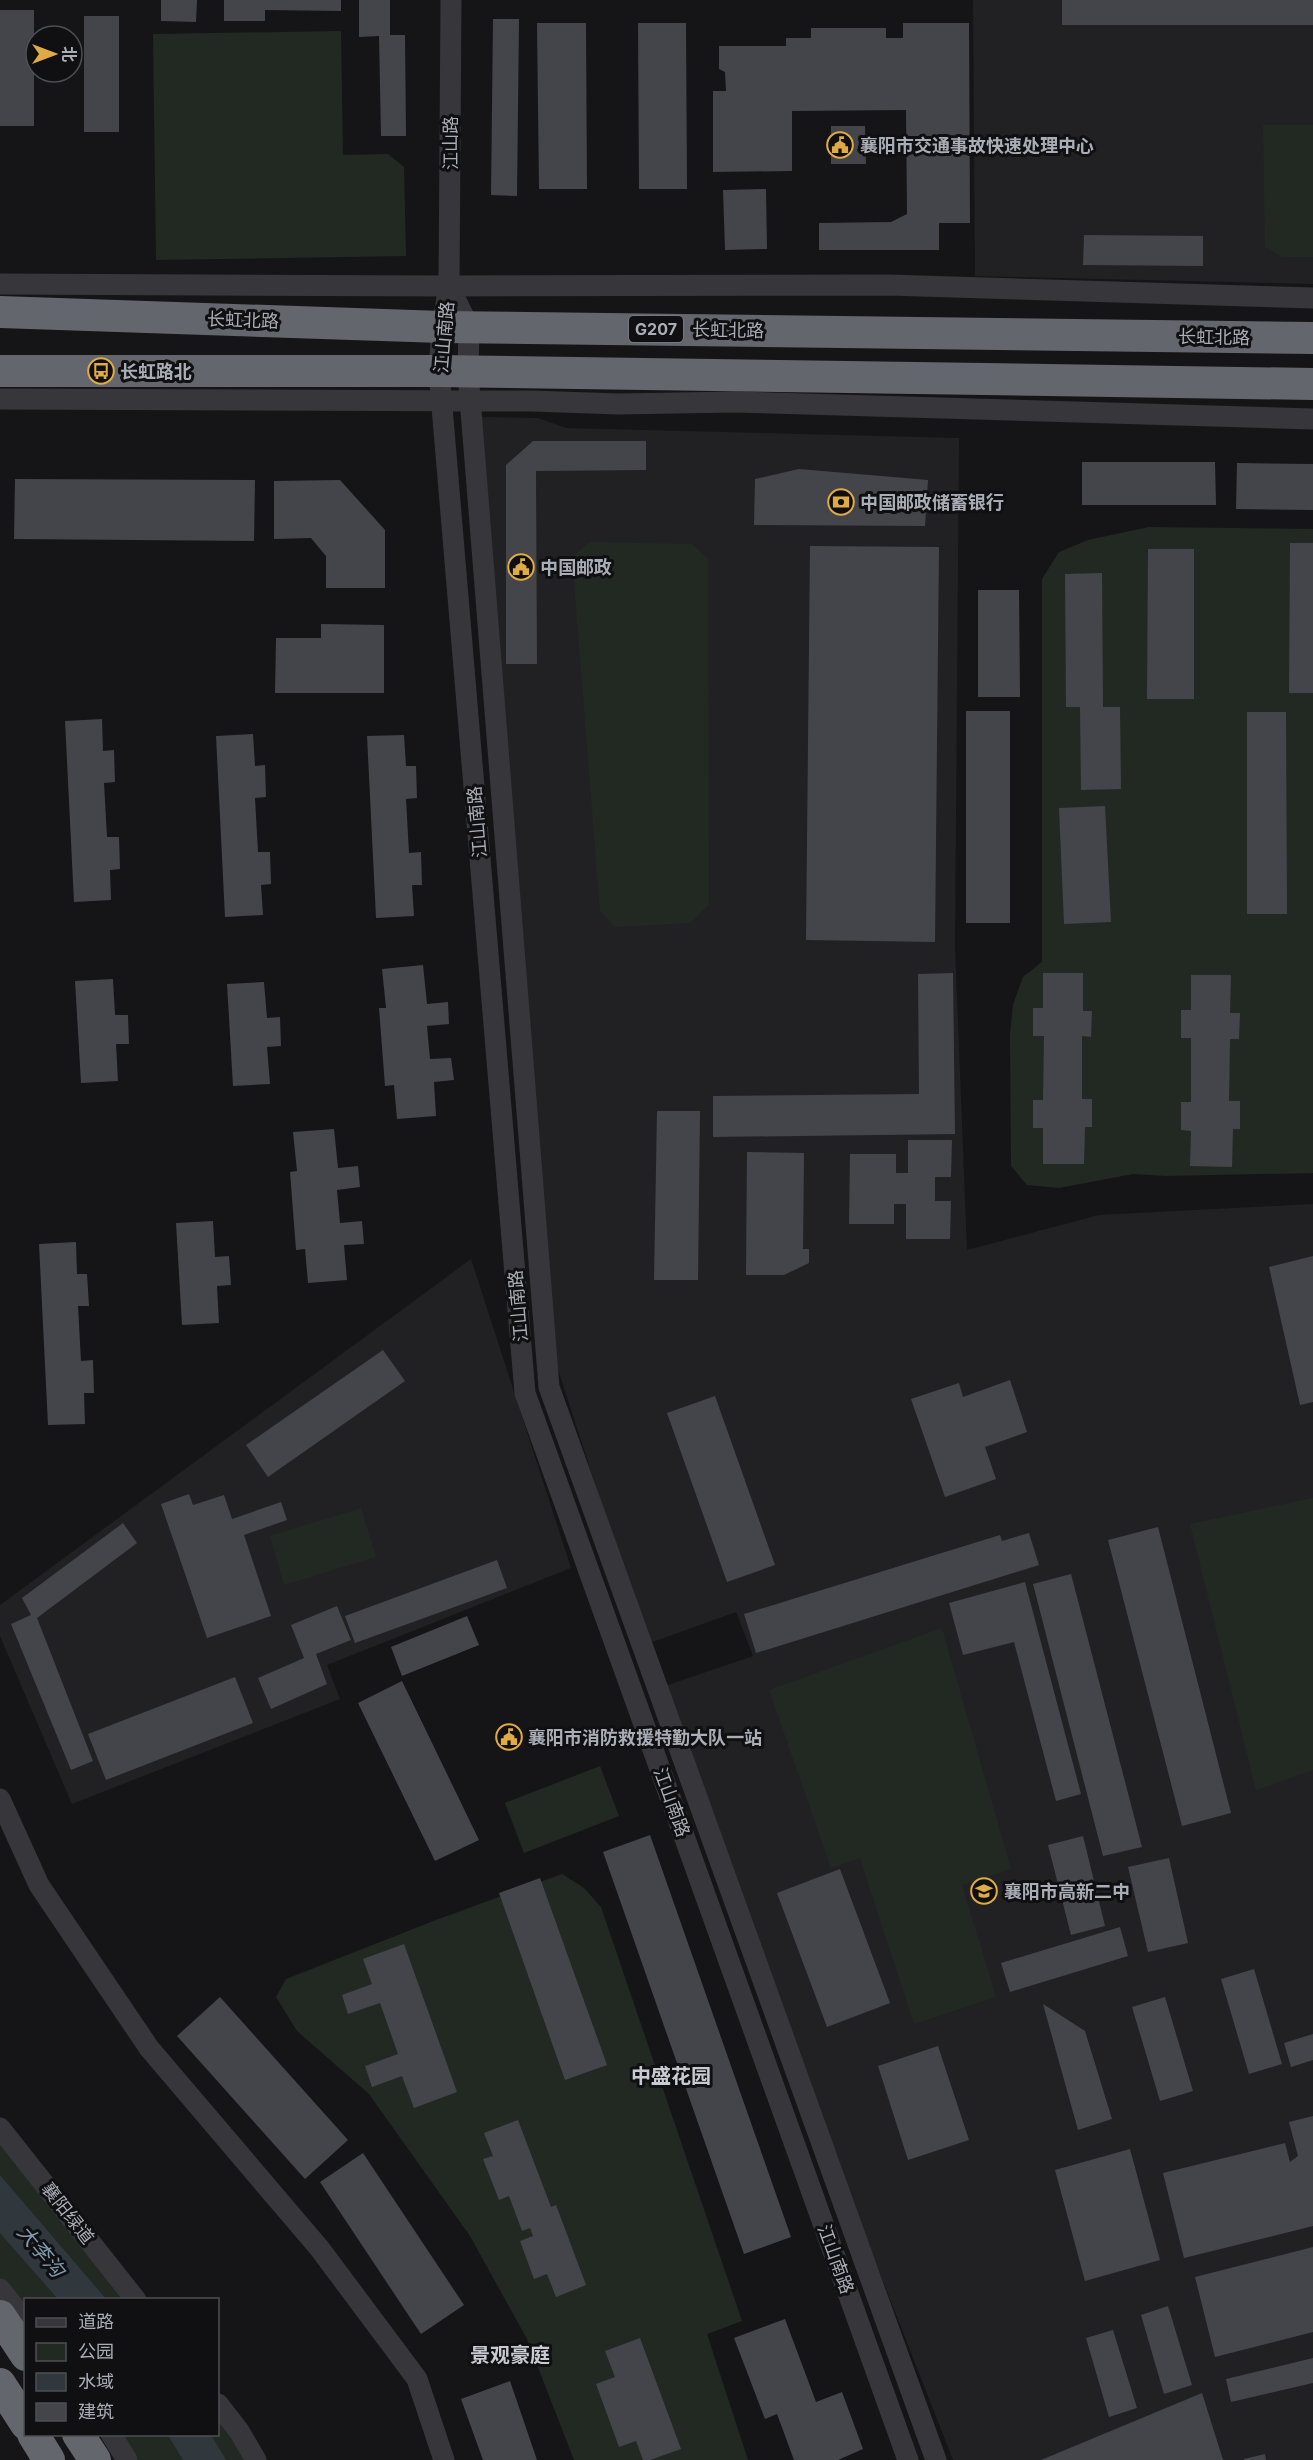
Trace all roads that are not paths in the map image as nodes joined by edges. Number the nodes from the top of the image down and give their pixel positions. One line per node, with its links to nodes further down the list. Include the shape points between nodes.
1 (451, 0): 3 (street, 江山路)
2 (0, 284): 3 (street)
3 (449, 286): 4 (street, via 888,285); 6 (street, 江山南路)
4 (1313, 298)
5 (0, 312): 6 (highway, 长虹北路 / G207)
6 (455, 327): 7 (highway, 长虹北路 / G207); 9 (street, 江山南路); 9 (street, 江山南路)
7 (1313, 338)
8 (0, 371): 9 (highway)
9 (459, 382): 10 (highway); 12 (street, 江山南路); 12 (street); 13 (street, via 735,402); 33 (street, 江山南路, via 549,1387)
10 (1313, 384)
11 (0, 399): 12 (street)
12 (442, 403): 32 (street, 江山南路, via 525,1393)
13 (1313, 419)
14 (0, 1799): 31 (street, via 39,1885 149,2048 320,2249 417,2379)
15 (0, 2128): 17 (street, 襄阳绿道)
16 (0, 2289): 19 (street)
17 (134, 2298)
18 (0, 2316): 20 (highway)
19 (24, 2319)
20 (24, 2352)
21 (0, 2384): 23 (highway)
22 (219, 2405): 30 (street)
23 (24, 2421)
24 (34, 2436): 27 (highway)
25 (79, 2436): 28 (highway)
26 (112, 2436): 29 (street)
27 (49, 2460)
28 (95, 2460)
29 (127, 2460)
30 (256, 2460)
31 (444, 2460)
32 (908, 2460)
33 (936, 2460)

